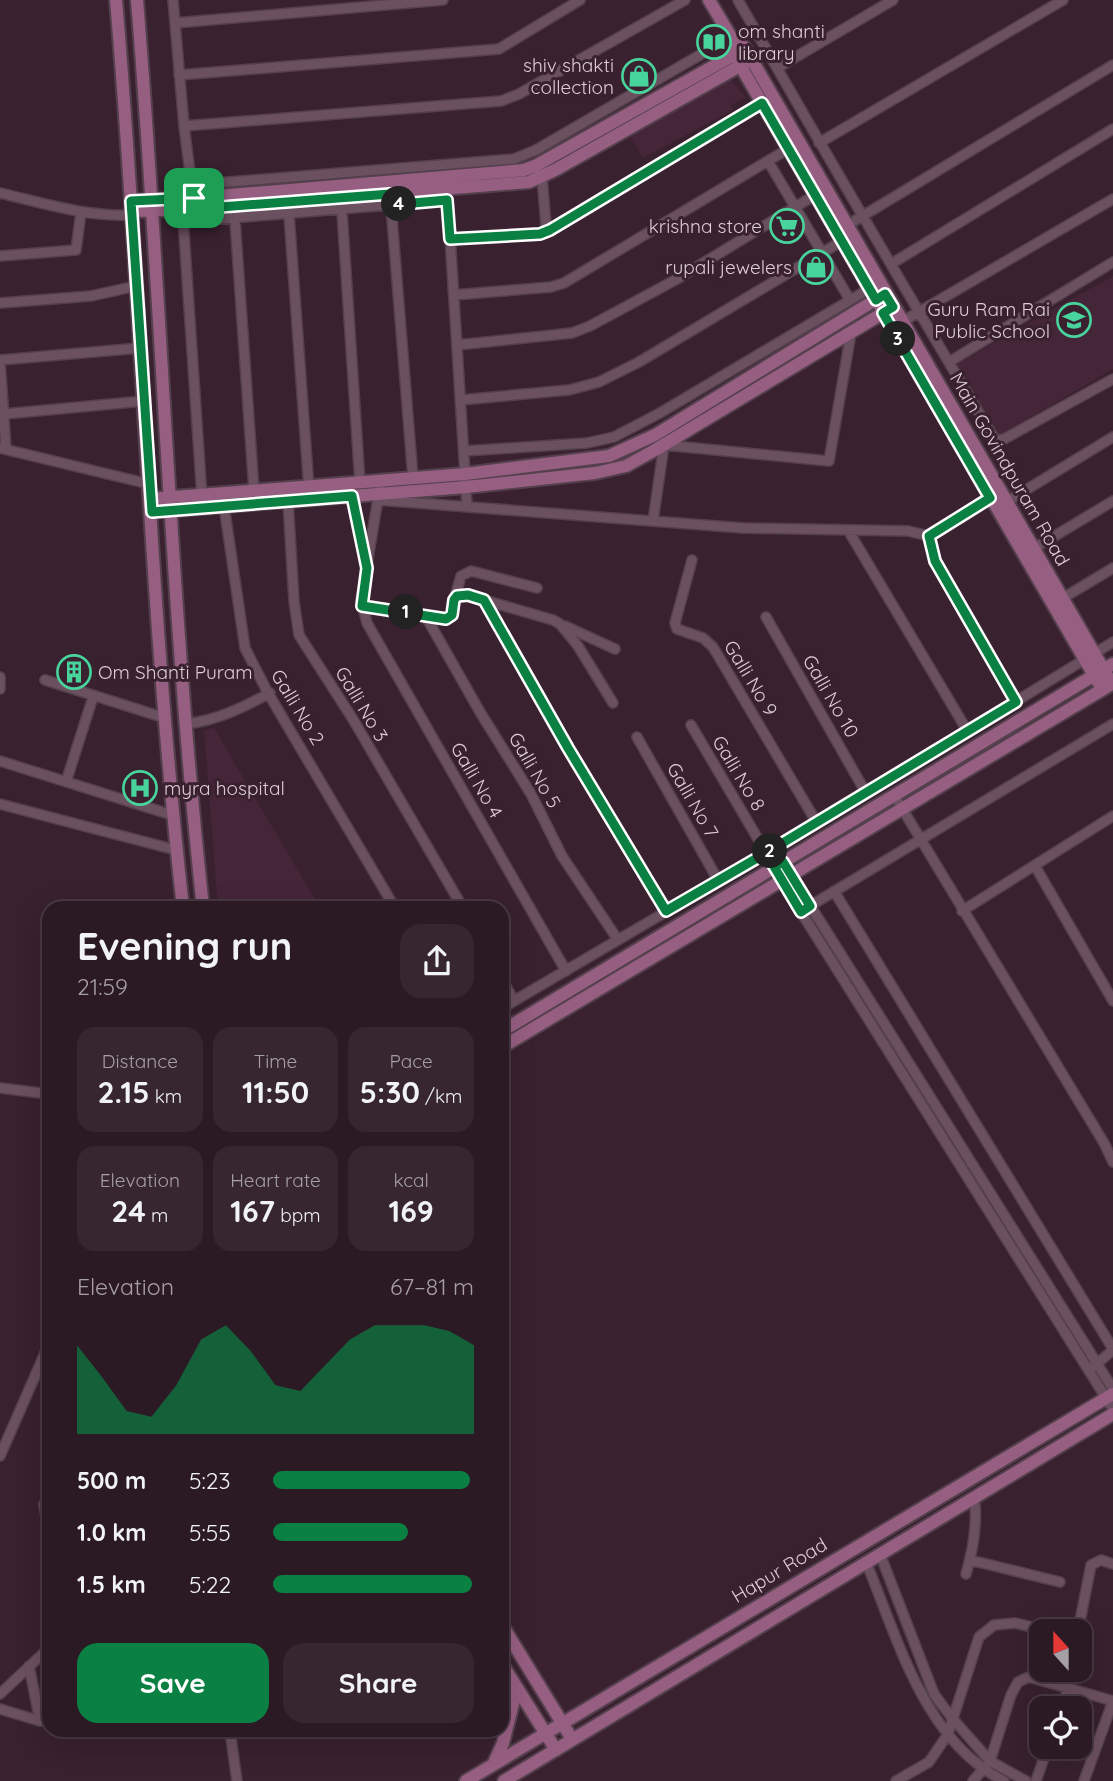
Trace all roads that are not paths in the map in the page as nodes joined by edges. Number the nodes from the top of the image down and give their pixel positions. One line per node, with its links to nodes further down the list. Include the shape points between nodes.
1 (116, 0): 35 (street)
2 (137, 0): 31 (street)
3 (173, 0): 11 (street)
4 (443, 0): 11 (street)
5 (580, 0): 16 (street, via 499,48)
6 (685, 0): 18 (street, via 501,101)
7 (709, 0): 12 (street, Main Govindpuram Road)
8 (738, 0): 15 (street)
9 (893, 0): 15 (street)
10 (1063, 0): 20 (street)
11 (175, 23): 16 (street)
12 (731, 37): 13 (street, Main Govindpuram Road); 24 (street, via 514,159)
13 (743, 57): 17 (street, Main Govindpuram Road); 23 (street); 33 (street, via 524,170); 40 (street, Main Govindpuram Road)
14 (1113, 65): 38 (street)
15 (777, 68): 20 (street)
16 (179, 75): 18 (street)
17 (762, 103): 21 (street, Main Govindpuram Road); 41 (street, via 546,233)
18 (184, 126): 24 (street)
19 (1113, 130): 46 (street)
20 (819, 143): 38 (street)
21 (788, 149): 22 (street); 27 (street, Main Govindpuram Road)
22 (768, 161): 32 (street); 48 (street, via 564,283)
23 (542, 177): 26 (street); 39 (street)
24 (192, 185): 33 (street)
25 (0, 193): 36 (street)
26 (447, 195): 28 (street); 41 (street)
27 (815, 195): 32 (street); 42 (street, Main Govindpuram Road)
28 (391, 199): 30 (street); 68 (street)
29 (1113, 199): 53 (street)
30 (341, 203): 34 (street); 70 (street)
31 (151, 206): 33 (street); 35 (street); 81 (street)
32 (795, 206): 43 (street); 56 (street, via 590,326 572,333)
33 (187, 207): 37 (street); 77 (street)
34 (289, 207): 37 (street); 74 (street)
35 (131, 209): 36 (street, via 101,215); 47 (street)
36 (81, 212): 44 (street, via 76,250)
37 (235, 212): 72 (street)
38 (864, 215): 40 (street); 46 (street)
39 (546, 225)
40 (846, 226): 49 (street, Main Govindpuram Road)
41 (450, 239): 48 (street)
42 (842, 241): 43 (street); 49 (street, Main Govindpuram Road)
43 (823, 253): 50 (street); 61 (street, via 599,382 569,390)
44 (0, 256)
45 (1113, 262): 59 (street)
46 (891, 264): 53 (street)
47 (136, 286): 51 (street, via 91,296); 57 (street)
48 (454, 295): 56 (street)
49 (877, 295): 50 (street); 52 (street, Main Govindpuram Road); 69 (street, via 625,450)
50 (850, 300): 67 (street, via 614,437)
51 (0, 303)
52 (888, 310): 54 (street, Main Govindpuram Road); 55 (street)
53 (920, 312): 54 (street); 59 (street)
54 (897, 325): 76 (street, Main Govindpuram Road); 80 (street, Main Govindpuram Road)
55 (851, 332): 65 (street); 65 (street, via 829,461)
56 (457, 345): 61 (street)
57 (140, 348): 58 (street); 62 (street)
58 (0, 361): 63 (street)
59 (949, 362): 60 (street, via 997,440)
60 (1113, 379)
61 (460, 400): 67 (street)
62 (144, 401): 63 (street); 71 (street)
63 (4, 414): 66 (street)
64 (1113, 437): 80 (street)
65 (664, 445): 69 (street, via 606,472); 85 (street)
66 (3, 448): 71 (street)
67 (464, 452): 69 (street)
68 (413, 478): 69 (street); 73 (street)
69 (465, 481): 73 (street); 84 (street)
70 (360, 482): 73 (street); 74 (street)
71 (149, 484): 82 (street)
72 (254, 491): 74 (street); 77 (street)
73 (379, 492): 75 (street); 84 (street); 90 (street)
74 (309, 493): 75 (street); 78 (street)
75 (352, 496): 90 (street)
76 (990, 498): 87 (street); 102 (street, Main Govindpuram Road)
77 (203, 501): 81 (street); 83 (street)
78 (288, 501): 83 (street); 138 (street, Galli No 3, via 299,635)
79 (1113, 501): 88 (street)
80 (1006, 502): 88 (street, Main Govindpuram Road)
81 (169, 504): 82 (street); 113 (street)
82 (151, 505): 112 (street)
83 (225, 506): 108 (street, Galli No 2, via 244,648)
84 (467, 506): 85 (street)
85 (653, 521): 86 (street)
86 (848, 530): 87 (street); 116 (street)
87 (929, 536): 110 (street, via 935,561)
88 (1033, 549): 94 (street, Main Govindpuram Road)
89 (692, 561): 126 (street, Galli No 9, via 677,628 713,646)
90 (367, 568): 96 (street)
91 (1113, 568): 94 (street)
92 (537, 588): 93 (street, via 471,570 461,576)
93 (455, 597): 95 (street, via 463,594); 97 (street, via 450,617)
94 (1063, 598): 102 (street, Main Govindpuram Road)
95 (484, 600): 99 (street); 140 (street)
96 (362, 606): 97 (street); 143 (street, Galli No 4, via 367,623)
97 (425, 615): 142 (street, Galli No 5, via 531,794 562,856)
98 (766, 617): 120 (street, Galli No 10)
99 (560, 624): 101 (street); 111 (street)
100 (1113, 642): 102 (street)
101 (615, 649)
102 (1089, 656): 103 (street, Main Govindpuram Road); 110 (street)
103 (1104, 670): 106 (street, Main Govindpuram Road); 121 (street)
104 (0, 677): 107 (street)
105 (45, 680): 109 (street)
106 (1109, 686): 123 (street, Main Govindpuram Road)
107 (0, 689)
108 (270, 693): 113 (street, via 227,716); 137 (street, Galli No 2)
109 (93, 696): 112 (street); 119 (street)
110 (1016, 702): 116 (street)
111 (613, 703)
112 (165, 718): 124 (street)
113 (186, 724): 136 (street)
114 (1113, 724): 127 (street)
115 (691, 725): 129 (street, Galli No 8)
116 (968, 732): 120 (street)
117 (637, 737): 133 (street, Galli No 7)
118 (0, 761): 119 (street)
119 (66, 782): 124 (street)
120 (866, 793): 126 (street)
121 (894, 794): 123 (street); 130 (street)
122 (0, 804): 128 (street)
123 (902, 809): 127 (street); 132 (street, Main Govindpuram Road)
124 (172, 815): 128 (street)
125 (1112, 819): 131 (street)
126 (817, 823): 129 (street)
127 (920, 839): 134 (street); 141 (street)
128 (176, 850): 135 (street)
129 (766, 853): 130 (street, Galli No 8); 133 (street)
130 (779, 864): 132 (street, Galli No 8); 148 (street)
131 (1035, 866): 141 (street); 145 (street)
132 (787, 876): 139 (street, Galli No 8); 149 (street, Main Govindpuram Road)
133 (718, 880): 140 (street)
134 (834, 891): 139 (street); 155 (street)
135 (182, 901)
136 (202, 901)
137 (390, 901)
138 (459, 901)
139 (805, 909): 157 (street); 158 (street)
140 (666, 911): 142 (street)
141 (962, 911): 153 (street)
142 (618, 940): 143 (street)
143 (566, 971): 146 (street)
144 (509, 992): 146 (street)
145 (1113, 1000)
146 (514, 1001): 147 (street)
147 (509, 1004)
148 (509, 1027)
149 (509, 1043)
150 (0, 1088): 151 (street)
151 (42, 1093)
152 (1113, 1137): 153 (street)
153 (1104, 1143): 154 (street)
154 (1113, 1162)
155 (1113, 1350): 157 (street)
156 (42, 1360): 161 (street)
157 (1097, 1364): 158 (street); 159 (street)
158 (1089, 1371): 159 (street)
159 (1111, 1397): 187 (street, Hapur Road)
160 (1113, 1414): 162 (street, Hapur Road)
161 (0, 1455)
162 (969, 1500): 163 (street, Hapur Road); 164 (street, via 976,1513)
163 (880, 1554): 165 (street, Hapur Road); 170 (street)
164 (970, 1560): 167 (street); 168 (street)
165 (866, 1562): 172 (street); 192 (street, Hapur Road)
166 (1113, 1564): 169 (street, via 1101,1560 1091,1565)
167 (966, 1574)
168 (1060, 1582)
169 (1080, 1619)
170 (906, 1622): 172 (street); 185 (street, via 934,1694)
171 (1029, 1626): 185 (street, via 994,1625 979,1637)
172 (893, 1627): 189 (street, via 921,1697)
173 (509, 1637): 187 (street)
174 (42, 1654): 175 (street)
175 (29, 1666): 179 (street); 184 (street)
176 (509, 1675): 178 (street)
177 (1068, 1687): 180 (street); 181 (street); 195 (street, via 1029,1677 1018,1682)
178 (517, 1688): 182 (street); 188 (street)
179 (0, 1694)
180 (1065, 1696)
181 (1113, 1701): 206 (street)
182 (509, 1708)
183 (0, 1709): 186 (street)
184 (42, 1714)
185 (952, 1718): 189 (street); 195 (street)
186 (42, 1720)
187 (561, 1722): 188 (street, Hapur Road); 192 (street)
188 (544, 1732): 193 (street); 196 (street, Hapur Road)
189 (948, 1734): 197 (street); 201 (street, via 929,1762)
190 (231, 1737): 198 (street)
191 (501, 1737): 196 (street)
192 (572, 1739): 193 (street, Hapur Road)
193 (556, 1749): 200 (street, Hapur Road)
194 (1044, 1759): 205 (street)
195 (990, 1761): 197 (street); 204 (street)
196 (494, 1763): 199 (street, Hapur Road)
197 (982, 1770): 202 (street); 203 (street)
198 (237, 1781)
199 (466, 1781)
200 (504, 1781)
201 (896, 1781)
202 (973, 1781)
203 (1004, 1781)
204 (1026, 1781)
205 (1036, 1781)
206 (1084, 1781)

